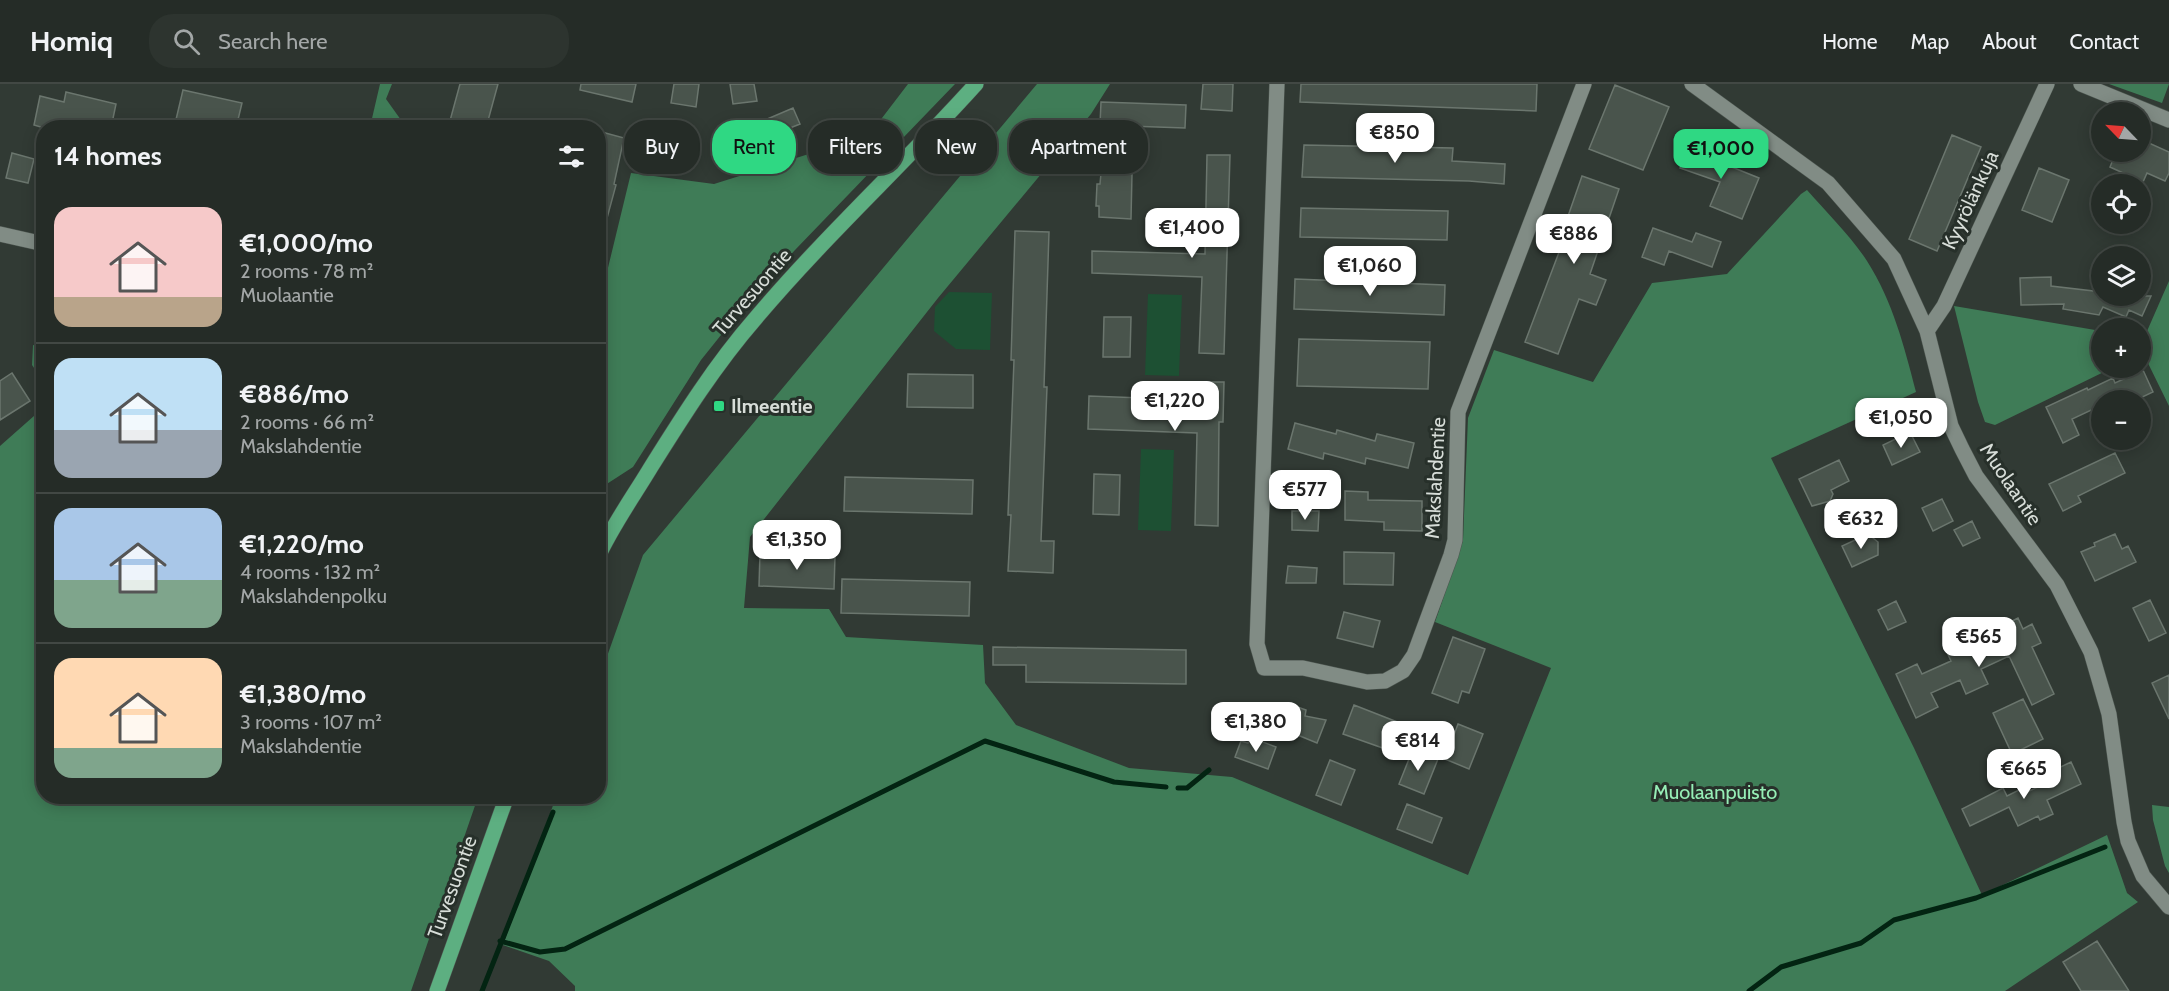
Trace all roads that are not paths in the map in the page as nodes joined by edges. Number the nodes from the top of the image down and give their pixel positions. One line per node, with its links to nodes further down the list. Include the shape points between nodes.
1 (975, 84): 11 (main road, Turvesuontie, via 796,272 726,355)
2 (1277, 84): 3 (street, Makslahdentie, via 1257,644 1264,668 1303,668 1367,682 1385,681 1403,671 1414,655 1455,540 1458,412)
3 (1584, 84)
4 (1692, 84): 10 (street, Muolaantie, via 1828,183 1894,259)
5 (2047, 84): 10 (street, Kyyrölänkuja, via 1944,306)
6 (2081, 84): 7 (street)
7 (2169, 120)
8 (0, 234): 9 (street)
9 (36, 242)
10 (1927, 331): 13 (street, Muolaantie, via 1951,426 1962,449 1976,476 2057,585 2091,652 2109,714 2128,841 2143,876)
11 (606, 533)
12 (504, 804): 14 (main road, Turvesuontie)
13 (2169, 907)
14 (437, 991)

